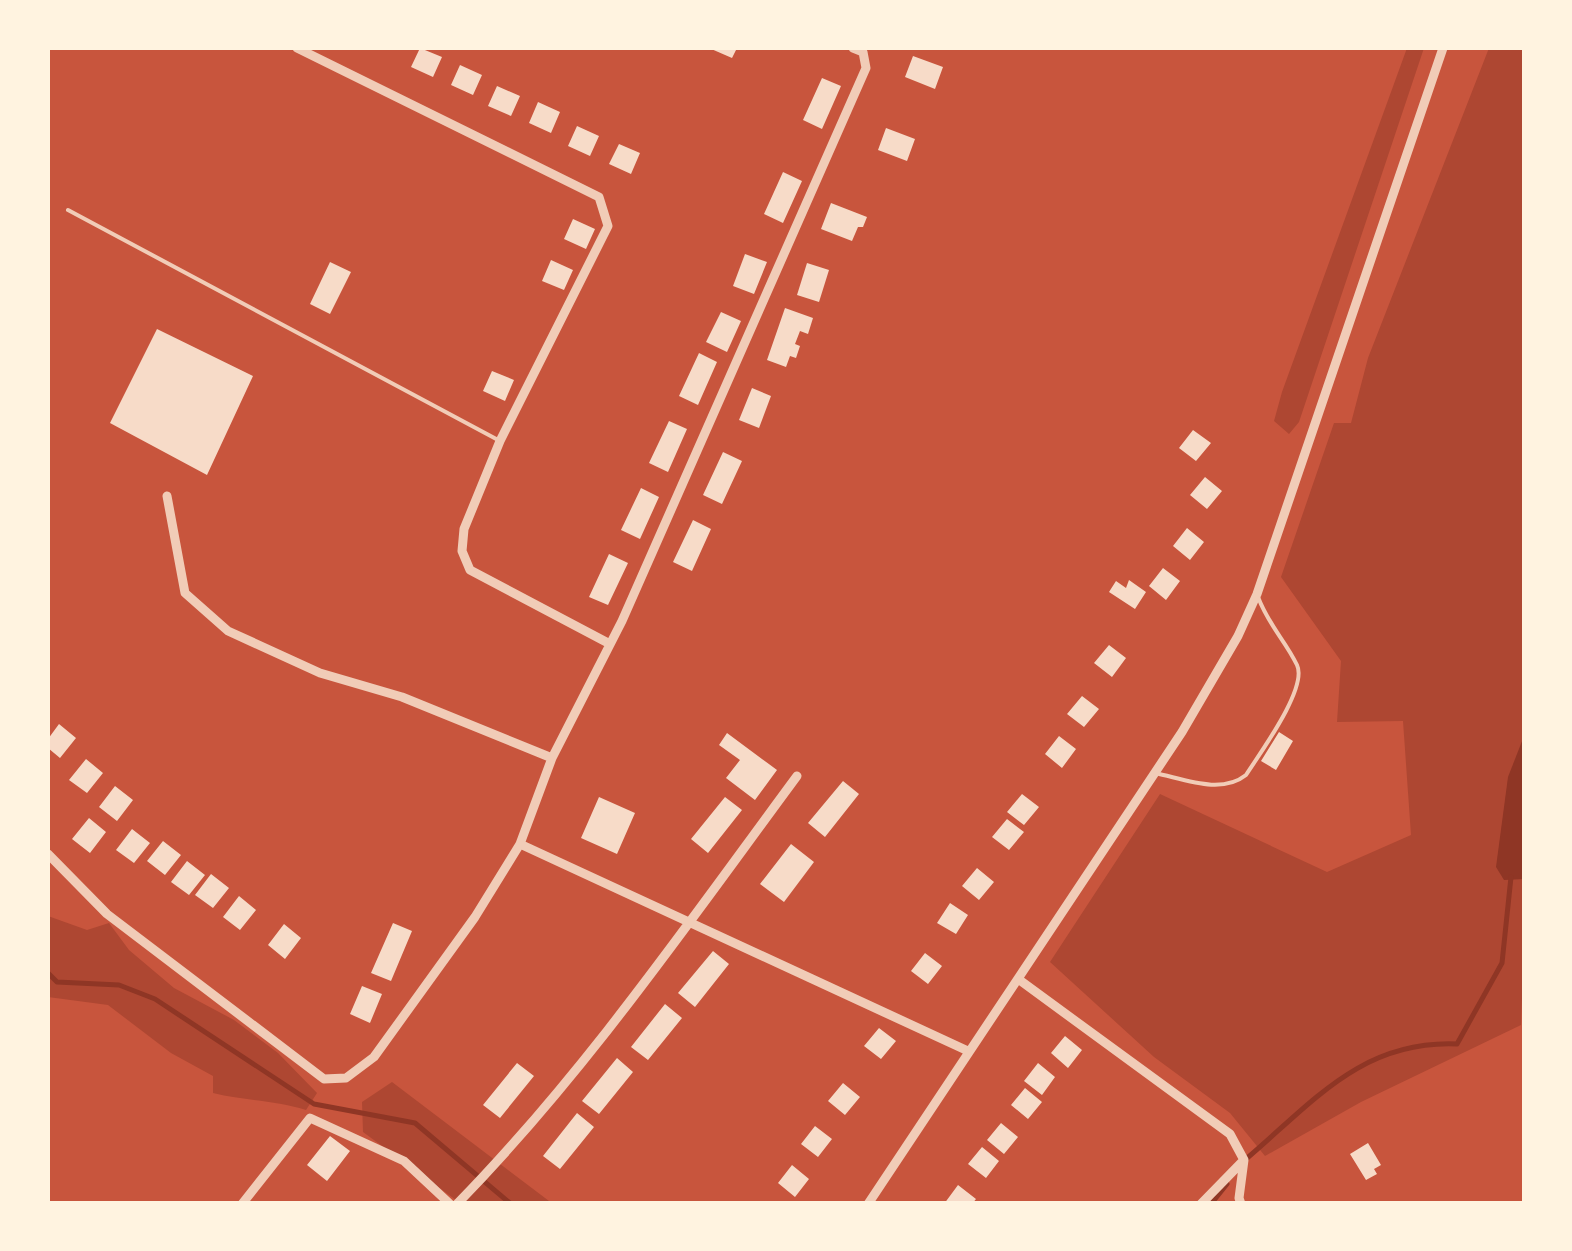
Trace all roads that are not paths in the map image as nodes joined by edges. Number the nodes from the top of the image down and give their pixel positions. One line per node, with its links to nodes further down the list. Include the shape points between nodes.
1 (297, 48): 5 (street, via 599,197 608,226)
2 (853, 48): 8 (street, via 862,52 866,68)
3 (1443, 48): 7 (street)
4 (68, 210): 5 (lane)
5 (500, 440): 8 (street, via 464,528 462,551 470,570)
6 (167, 496): 9 (street, via 185,593 228,631 320,673 402,697)
7 (1257, 594): 10 (street); 10 (lane, via 1299,667 1300,685 1235,784)
8 (610, 644): 9 (street)
9 (552, 758): 12 (street)
10 (1155, 773): 15 (street)
11 (797, 776): 14 (street)
12 (520, 844): 13 (street, via 374,1057 346,1078 324,1079 107,914); 14 (street)
13 (48, 854)
14 (689, 922): 16 (street); 19 (street, via 517,1142)
15 (1018, 979): 16 (street); 17 (street, via 1230,1134)
16 (968, 1050): 20 (street)
17 (1244, 1160): 21 (street); 22 (street)
18 (242, 1204): 19 (street, via 310,1118 404,1161)
19 (453, 1204)
20 (868, 1204)
21 (1201, 1204)
22 (1241, 1204)

